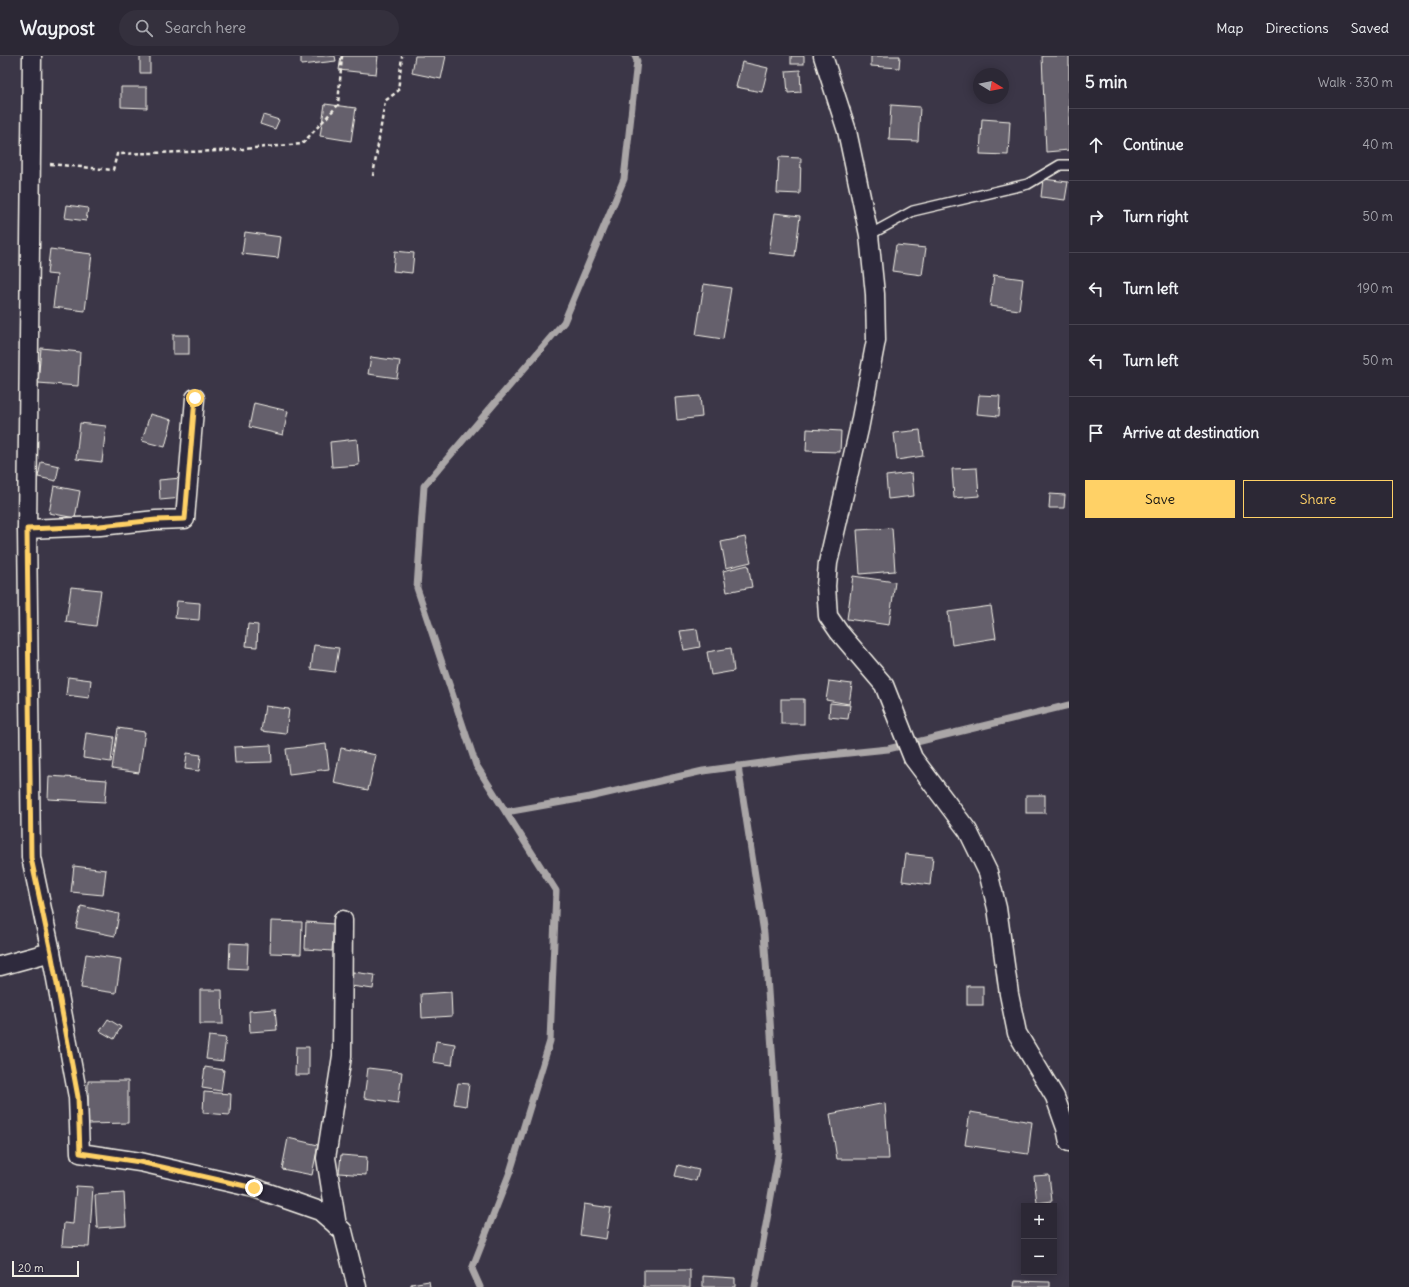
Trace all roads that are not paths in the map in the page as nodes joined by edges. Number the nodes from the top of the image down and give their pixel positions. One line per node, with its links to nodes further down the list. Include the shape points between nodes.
1 (32, 56): 6 (street)
2 (823, 56): 4 (street, via 847,131)
3 (1069, 165): 4 (lane, via 1060,165 1028,184 913,211)
4 (869, 236): 10 (street, via 875,294 876,340 828,563 828,616 884,685 913,758 968,831 988,872 1017,1033 1056,1097)
5 (195, 398): 6 (street, via 185,519)
6 (27, 529): 8 (street, via 31,858)
7 (343, 920): 11 (street, via 342,1056 326,1158)
8 (51, 952): 9 (street); 11 (street, via 78,1097 80,1153 140,1162 254,1188 320,1211)
9 (0, 966)
10 (1069, 1142)
11 (337, 1226): 12 (street, via 343,1231)
12 (357, 1287)

